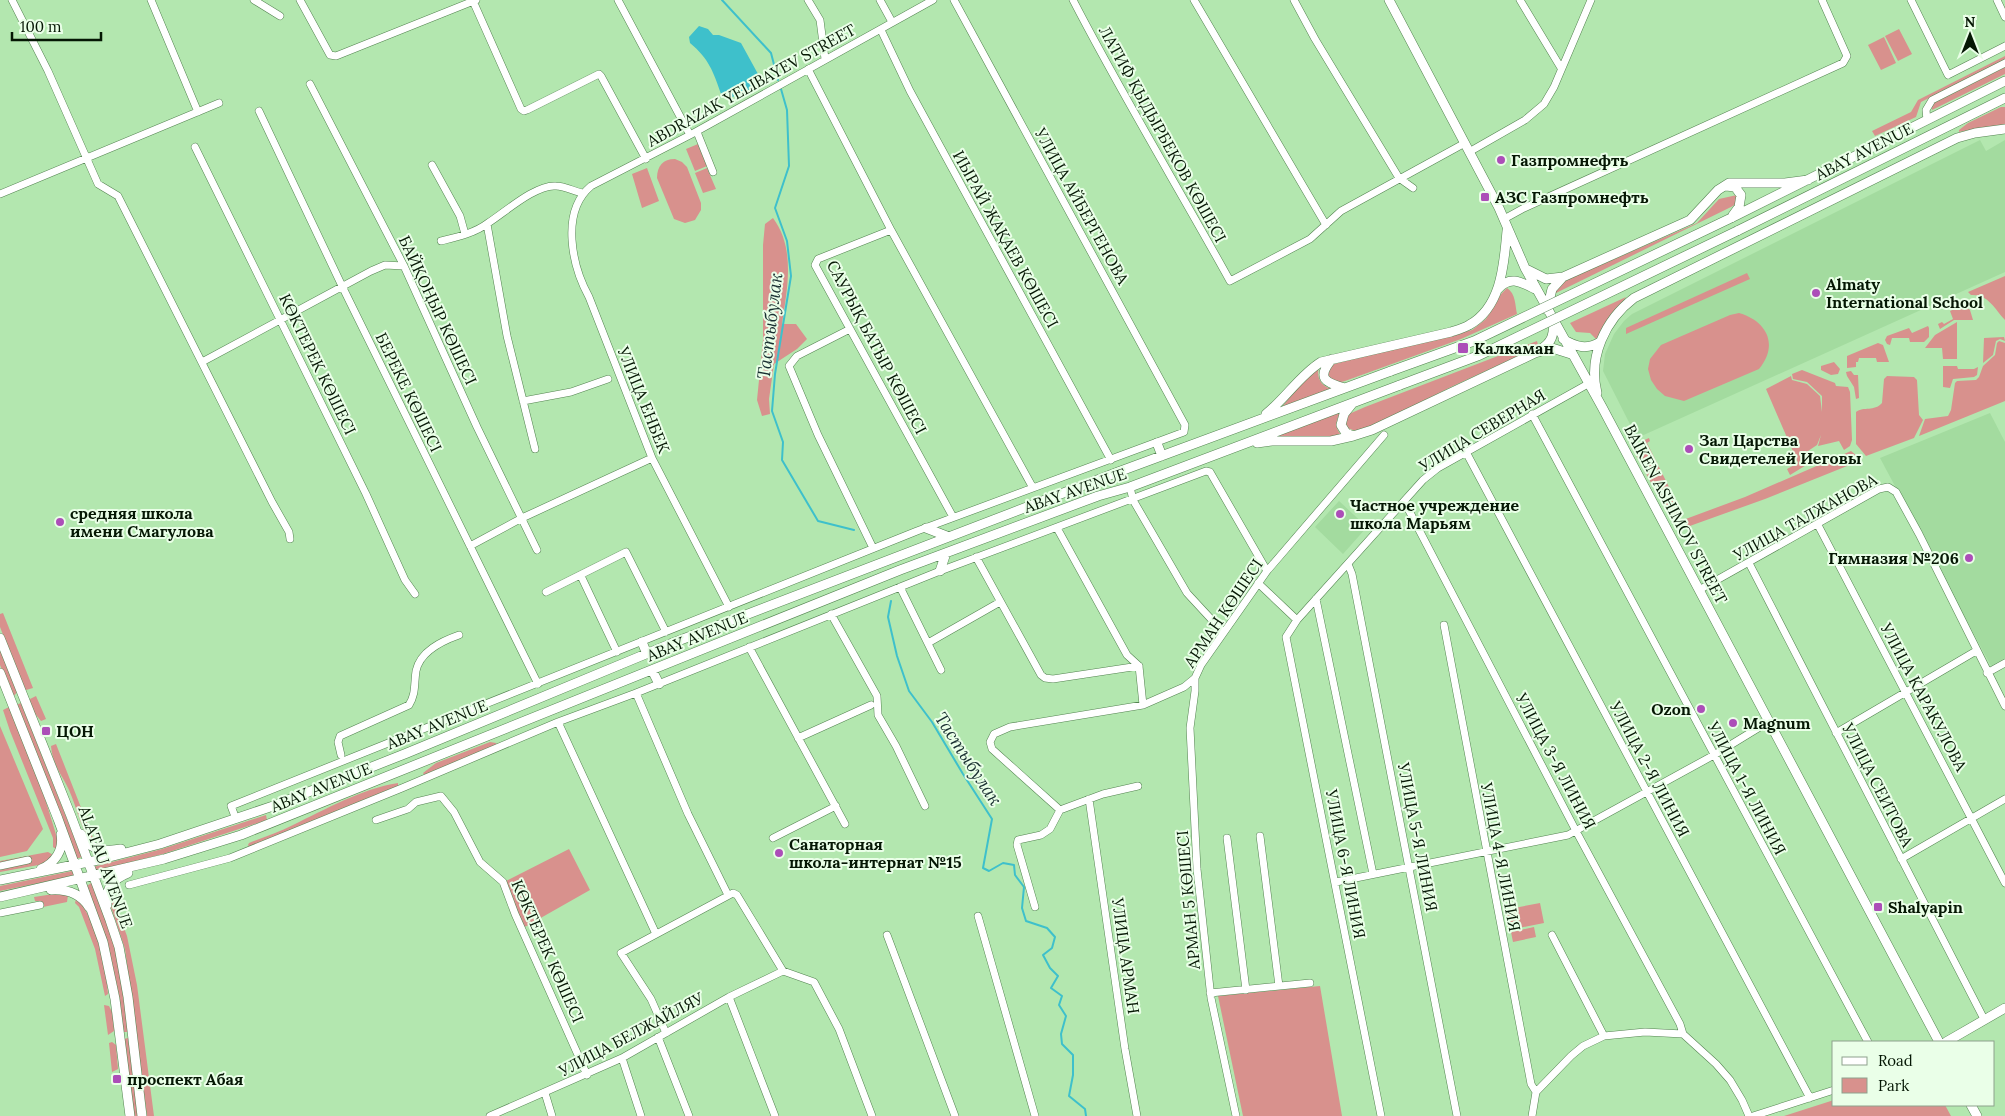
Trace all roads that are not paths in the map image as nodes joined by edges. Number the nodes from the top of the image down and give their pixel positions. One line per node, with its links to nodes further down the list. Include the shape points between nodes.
1 (12, 0): 42 (street, via 48,72)
2 (151, 0): 36 (street)
3 (254, 0): 20 (street)
4 (300, 0): 19 (street, via 330,55 336,56)
5 (618, 0): 39 (street)
6 (808, 0): 25 (street, via 820,20)
7 (880, 0): 22 (street)
8 (933, 0): 22 (street, ABDRAZAK YELIBAYEV STREET)
9 (954, 0): 85 (street, УЛИЦА АЙБЕРГЕНОВА, via 1185,426 1184,432)
10 (1073, 0): 55 (street, ЛАТИФ ҚЫДЫРБЕКОВ КӨШЕСІ, via 1112,75 1230,281 1310,240)
11 (1194, 0): 55 (street)
12 (1294, 0): 46 (street)
13 (1389, 0): 41 (main road, BAIKEN ASHIMOV STREET)
14 (1520, 0): 27 (street)
15 (1591, 0): 27 (street)
16 (1822, 0): 53 (street, via 1847,56 1843,63 1524,208)
17 (1911, 0): 24 (street, via 1948,75)
18 (1997, 0): 21 (street)
19 (475, 1): 43 (street, via 521,109 527,110 598,74)
20 (280, 16)
21 (2005, 17)
22 (892, 22): 23 (street, ABDRAZAK YELIBAYEV STREET)
23 (881, 30): 25 (street, ABDRAZAK YELIBAYEV STREET); 91 (street, ИЫРАЙ ЖАҚАЕВ КӨШЕСІ, via 910,91)
24 (2005, 46)
25 (826, 59): 28 (street, ABDRAZAK YELIBAYEV STREET)
26 (2005, 63): 37 (street, via 1932,100 1926,110)
27 (1561, 68): 41 (street, via 1544,104 1525,120)
28 (808, 69): 39 (street, ABDRAZAK YELIBAYEV STREET); 56 (street)
29 (2005, 81): 37 (main road)
30 (310, 84): 59 (street, БАЙҚОҢЫР КӨШЕСІ)
31 (2005, 98): 34 (main road, ABAY AVENUE)
32 (2005, 102): 34 (main road)
33 (218, 104): 36 (street)
34 (1986, 107): 80 (main road, ABAY AVENUE, bridge, via 1480,355)
35 (259, 111): 62 (street, БЕРЕКЕ КӨШЕСІ)
36 (198, 112): 42 (street)
37 (1927, 120): 47 (main road, ABAY AVENUE)
38 (2005, 129): 70 (main road, via 1957,138 1634,298 1618,314)
39 (693, 134): 43 (street, ABDRAZAK YELIBAYEV STREET); 45 (street)
40 (195, 147): 66 (street, КӨКТЕРЕК КӨШЕСІ)
41 (1467, 148): 46 (street); 53 (main road, BAIKEN ASHIMOV STREET)
42 (85, 159): 51 (street); 74 (street, via 98,184 118,196)
43 (646, 159): 50 (street, ABDRAZAK YELIBAYEV STREET)
44 (432, 164): 57 (street, via 460,216)
45 (713, 172)
46 (1398, 178): 49 (street); 55 (street, via 1341,211)
47 (1808, 180): 48 (main road, via 1737,182); 52 (main road, ABAY AVENUE)
48 (1722, 186): 52 (main road, via 1735,186 1741,195 1739,207); 61 (main road, via 1690,220)
49 (1413, 188)
50 (582, 193): 54 (street, via 555,185 545,188 514,204); 90 (street, УЛИЦА ЕНБЕК, via 572,224 577,271)
51 (0, 194)
52 (1731, 218): 77 (main road, ABAY AVENUE, bridge, via 1474,341)
53 (1506, 222): 60 (main road, BAIKEN ASHIMOV STREET); 64 (main road, via 1503,268)
54 (487, 224): 57 (street); 78 (street, via 507,336)
55 (1326, 225)
56 (891, 230): 68 (street, САУРЫҚ БАТЫР КӨШЕСІ, via 815,262); 97 (street)
57 (465, 234): 58 (street)
58 (441, 241)
59 (404, 266): 62 (street, via 385,265); 101 (street, БАЙҚОҢЫР КӨШЕСІ)
60 (1525, 268): 61 (main road, via 1546,279); 63 (main road, BAIKEN ASHIMOV STREET)
61 (1563, 278): 65 (main road, via 1552,289)
62 (342, 286): 66 (street); 107 (street, БЕРЕКЕ КӨШЕСІ)
63 (1535, 288): 64 (main road, via 1511,280); 65 (main road, BAIKEN ASHIMOV STREET)
64 (1496, 292): 73 (main road, via 1478,320 1469,326)
65 (1547, 311): 67 (main road, BAIKEN ASHIMOV STREET)
66 (281, 319): 74 (street); 121 (street, КӨКТЕРЕК КӨШЕСІ, via 405,580)
67 (1554, 324): 69 (main road, BAIKEN ASHIMOV STREET); 71 (main road, via 1549,344)
68 (850, 329): 100 (street, САУРЫҚ БАТЫР КӨШЕСІ); 108 (street, via 797,356 789,366 818,436)
69 (1563, 338): 70 (main road, via 1586,348); 72 (main road, BAIKEN ASHIMOV STREET)
70 (1600, 342): 79 (main road, via 1594,376)
71 (1535, 353): 72 (main road, via 1552,348); 84 (main road)
72 (1571, 354): 76 (main road, BAIKEN ASHIMOV STREET)
73 (1332, 359): 77 (main road, via 1324,368 1324,376 1329,384); 82 (main road, via 1313,367)
74 (202, 362): 106 (street, via 290,532)
75 (608, 379): 78 (street, via 571,392)
76 (1588, 384): 79 (main road, BAIKEN ASHIMOV STREET); 81 (street, УЛИЦА СЕВЕРНАЯ)
77 (1345, 388): 82 (main road, ABAY AVENUE)
78 (523, 401): 87 (street)
79 (1599, 401): 119 (main road, BAIKEN ASHIMOV STREET)
80 (1353, 404): 84 (main road, via 1344,414 1341,425 1346,433); 86 (main road, ABAY AVENUE)
81 (1532, 414): 88 (street, УЛИЦА СЕВЕРНАЯ); 156 (street, УЛИЦА 1-Я ЛИНИЯ)
82 (1259, 420): 89 (main road, ABAY AVENUE)
83 (1384, 435): 115 (street, АРМАН КӨШЕСІ)
84 (1353, 436): 86 (main road, via 1331,441)
85 (1157, 443): 89 (main road); 91 (street)
86 (1241, 444): 93 (main road, ABAY AVENUE)
87 (535, 448)
88 (1466, 452): 99 (street, УЛИЦА СЕВЕРНАЯ, via 1438,468); 159 (street, УЛИЦА 2-Я ЛИНИЯ)
89 (1162, 456): 92 (main road, ABAY AVENUE)
90 (652, 458): 101 (street); 124 (street, УЛИЦА ЕНБЕК)
91 (1111, 460): 97 (street)
92 (1142, 463): 94 (main road); 105 (main road, ABAY AVENUE)
93 (1168, 472): 94 (main road, ABAY AVENUE); 95 (street)
94 (1150, 480): 96 (main road, ABAY AVENUE)
95 (1172, 483): 98 (street); 115 (street, via 1210,472)
96 (1130, 487): 98 (street); 110 (main road, ABAY AVENUE)
97 (1033, 488): 100 (street)
98 (1133, 500): 104 (street); 129 (street, via 1187,593)
99 (1404, 501): 113 (street, УЛИЦА СЕВЕРНАЯ); 173 (street, УЛИЦА 3-Я ЛИНИЯ)
100 (953, 517): 103 (street)
101 (522, 518): 107 (street); 109 (street, БАЙҚОҢЫР КӨШЕСІ)
102 (1818, 524): 112 (street, УЛИЦА ТАЛЖАНОВА); 135 (street, УЛИЦА ТАЛЖАНОВА, via 1879,489 1888,487 1896,492); 148 (street, УЛИЦА КАРАКУЛОВА)
103 (926, 528): 105 (main road); 108 (street)
104 (1057, 528): 111 (street); 139 (street, via 1127,655)
105 (949, 537): 137 (main road, ABAY AVENUE)
106 (290, 538)
107 (470, 546): 145 (street, БЕРЕКЕ КӨШЕСІ)
108 (874, 548): 124 (street)
109 (537, 550)
110 (946, 553): 114 (main road); 140 (main road, ABAY AVENUE)
111 (976, 557): 114 (street); 123 (street)
112 (1749, 563): 119 (street, УЛИЦА ТАЛЖАНОВА); 154 (street, УЛИЦА СЕИТОВА)
113 (1348, 564): 122 (street, УЛИЦА СЕВЕРНАЯ); 185 (street, УЛИЦА 5-Я ЛИНИЯ)
114 (940, 571): 118 (street)
115 (1267, 571): 117 (street, АРМАН КӨШЕСІ)
116 (581, 576): 120 (street); 128 (street, via 626,552); 136 (street)
117 (1258, 583): 126 (street); 129 (street, АРМАН КӨШЕСІ)
118 (900, 587): 125 (street); 133 (street)
119 (1699, 590): 153 (main road, BAIKEN ASHIMOV STREET)
120 (546, 592)
121 (415, 594)
122 (1316, 599): 126 (street, УЛИЦА СЕВЕРНАЯ); 186 (street)
123 (1000, 602): 133 (street); 139 (street, via 1045,678)
124 (729, 607): 128 (street)
125 (831, 614): 134 (street); 164 (street, via 877,696 878,715)
126 (1297, 620): 191 (street, УЛИЦА 6-Я ЛИНИЯ, via 1286,637)
127 (1444, 625): 178 (street, УЛИЦА 4-Я ЛИНИЯ)
128 (666, 632): 132 (street)
129 (1223, 632): 144 (street, АРМАН КӨШЕСІ)
130 (459, 635): 157 (street, via 438,643 420,663 415,693 409,705 340,736)
131 (0, 638): 166 (main road, ALATAU AVENUE)
132 (642, 642): 136 (street); 137 (main road)
133 (928, 643): 141 (street)
134 (749, 647): 146 (street); 155 (street)
135 (1976, 651): 143 (street, УЛИЦА ТАЛЖАНОВА); 148 (street)
136 (617, 652): 145 (street)
137 (647, 654): 162 (main road, ABAY AVENUE)
138 (2005, 663): 143 (street)
139 (1139, 666): 150 (street)
140 (652, 670): 146 (main road); 170 (main road, ABAY AVENUE)
141 (941, 670)
142 (0, 673): 168 (main road, ALATAU AVENUE)
143 (1987, 673): 151 (street, УЛИЦА ТАЛЖАНОВА)
144 (1195, 678): 150 (street, АРМАН КӨШЕСІ, via 1184,687); 210 (street, АРМАН 5 КӨШЕСІ, via 1190,728 1197,869)
145 (538, 684): 169 (street, via 231,806)
146 (659, 684): 147 (street)
147 (636, 693): 152 (street); 195 (street, via 688,814)
148 (1907, 693): 154 (street); 167 (street, УЛИЦА КАРАКУЛОВА)
149 (871, 704): 155 (street)
150 (1143, 706): 165 (street, АРМАН КӨШЕСІ, via 1010,727 994,734 990,742 992,749)
151 (2005, 706)
152 (558, 722): 193 (street, via 230,858); 203 (street)
153 (1768, 722): 156 (street); 221 (main road, BAIKEN ASHIMOV STREET)
154 (1836, 734): 179 (street, УЛИЦА СЕИТОВА)
155 (799, 739): 163 (street)
156 (1714, 755): 159 (street); 220 (street, УЛИЦА 1-Я ЛИНИЯ)
157 (341, 756)
158 (1138, 786): 160 (street)
159 (1647, 792): 173 (street); 229 (street, УЛИЦА 2-Я ЛИНИЯ)
160 (1089, 799): 165 (street); 240 (street, УЛИЦА АРМАН)
161 (2005, 799): 167 (street)
162 (273, 806): 169 (main road, ABAY AVENUE); 170 (main road)
163 (836, 806): 172 (street); 175 (street)
164 (925, 806)
165 (1060, 810): 198 (street, via 1050,829 1041,835 1018,840)
166 (71, 816): 177 (main road, via 82,838 103,851); 182 (main road, ALATAU AVENUE)
167 (1972, 818): 179 (street); 192 (street, УЛИЦА КАРАКУЛОВА)
168 (58, 819): 183 (main road, ALATAU AVENUE); 187 (main road, via 62,840 58,855 46,867)
169 (236, 819): 177 (main road, ABAY AVENUE)
170 (279, 820): 180 (main road, ABAY AVENUE)
171 (376, 820): 225 (street, КӨКТЕРЕК КӨШЕСІ, via 408,809 416,802 441,796 454,812 480,862 504,882 515,914)
172 (845, 824)
173 (1576, 831): 178 (street); 216 (street, УЛИЦА 3-Я ЛИНИЯ)
174 (1260, 836): 208 (street)
175 (773, 838)
176 (1227, 838): 209 (street)
177 (160, 844): 182 (main road, ABAY AVENUE)
178 (1486, 852): 185 (street); 227 (street, УЛИЦА 4-Я ЛИНИЯ, via 1531,1084)
179 (1901, 858): 213 (street, УЛИЦА СЕИТОВА)
180 (164, 859): 188 (main road, ABAY AVENUE); 201 (main road, via 119,876 113,882 107,894)
181 (28, 860): 184 (street)
182 (88, 862): 183 (main road, ABAY AVENUE); 188 (main road, ALATAU AVENUE)
183 (75, 864): 187 (main road, ABAY AVENUE); 189 (main road, ALATAU AVENUE)
184 (0, 866)
185 (1410, 867): 186 (street); 243 (street, УЛИЦА 5-Я ЛИНИЯ)
186 (1373, 874): 191 (street)
187 (27, 875): 190 (main road, ABAY AVENUE)
188 (93, 876): 189 (main road, ABAY AVENUE); 201 (main road, ALATAU AVENUE)
189 (81, 879): 194 (main road, ABAY AVENUE); 202 (main road, ALATAU AVENUE)
190 (0, 880)
191 (1336, 882): 242 (street, УЛИЦА 6-Я ЛИНИЯ)
192 (2005, 883)
193 (129, 885)
194 (30, 890): 196 (main road, ABAY AVENUE); 202 (main road, via 58,889 76,894 88,905)
195 (728, 895): 203 (street); 206 (street, via 737,895)
196 (0, 897)
197 (40, 904): 199 (street)
198 (1035, 907)
199 (0, 913)
200 (978, 916): 239 (street)
201 (110, 920): 215 (main road, ALATAU AVENUE, via 124,972)
202 (98, 924): 218 (main road, ALATAU AVENUE)
203 (656, 934): 214 (street, via 621,953 651,999)
204 (887, 935): 238 (street)
205 (1552, 935): 217 (street)
206 (783, 971): 211 (street, УЛИЦА БЕЛЖАЙЛЯУ); 237 (street, via 814,982 818,988 839,1029)
207 (1310, 983): 208 (street)
208 (1280, 986): 209 (street)
209 (1246, 990): 210 (street)
210 (1210, 993): 241 (street, АРМАН 5 КӨШЕСІ)
211 (729, 997): 214 (street, УЛИЦА БЕЛЖАЙЛЯУ); 236 (street)
212 (2005, 1008): 213 (main road)
213 (1984, 1019): 222 (main road); 223 (main road)
214 (666, 1033): 219 (street, УЛИЦА БЕЛЖАЙЛЯУ)
215 (132, 1034): 218 (main road); 231 (main road, ALATAU AVENUE)
216 (1683, 1034): 217 (street, via 1645,1032); 245 (street, via 1730,1080)
217 (1604, 1036): 227 (street, via 1583,1046)
218 (120, 1037): 230 (main road, ALATAU AVENUE)
219 (658, 1037): 224 (street, УЛИЦА БЕЛЖАЙЛЯУ); 235 (street)
220 (1867, 1041)
221 (1938, 1041)
222 (1948, 1041)
223 (1959, 1041)
224 (622, 1058): 225 (street, УЛИЦА БЕЛЖАЙЛЯУ); 234 (street)
225 (587, 1075): 228 (street, УЛИЦА БЕЛЖАЙЛЯУ)
226 (1832, 1091): 229 (street)
227 (1536, 1092): 244 (street)
228 (545, 1093): 232 (street, УЛИЦА БЕЛЖАЙЛЯУ); 233 (street)
229 (1810, 1098): 246 (street)
230 (130, 1116)
231 (142, 1116)
232 (490, 1116)
233 (552, 1116)
234 (641, 1116)
235 (689, 1116)
236 (776, 1116)
237 (872, 1116)
238 (955, 1116)
239 (1035, 1116)
240 (1137, 1116)
241 (1236, 1116)
242 (1381, 1116)
243 (1457, 1116)
244 (1532, 1116)
245 (1748, 1116)
246 (1753, 1116)

